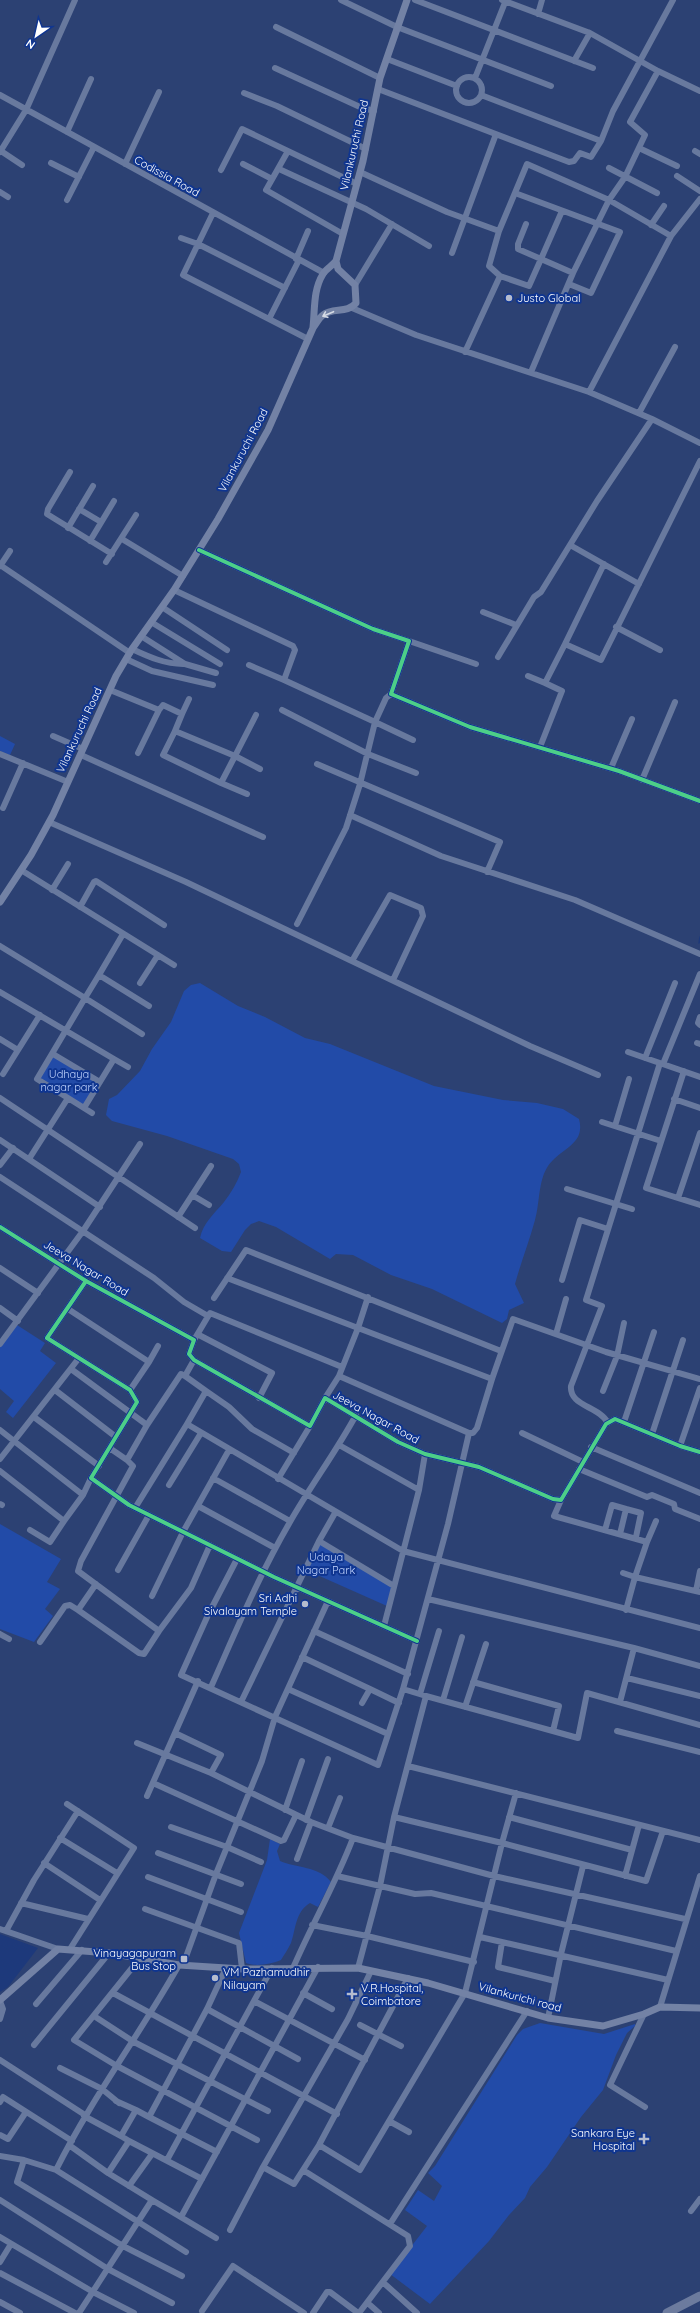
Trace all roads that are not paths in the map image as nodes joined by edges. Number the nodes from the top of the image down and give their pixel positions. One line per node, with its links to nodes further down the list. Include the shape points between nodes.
1 (75, 0): 31 (street)
2 (342, 0): 10 (street)
3 (407, 0): 10 (main road, Vilankuruchi Road)
4 (415, 0): 11 (street)
5 (504, 0): 8 (street); 11 (street)
6 (542, 0): 8 (street)
7 (673, 0): 16 (street)
8 (538, 14): 12 (street)
9 (276, 26): 20 (street)
10 (397, 27): 13 (main road, Vilankuruchi Road); 14 (street)
11 (494, 30): 14 (street); 15 (street)
12 (590, 34): 15 (street); 16 (street)
13 (387, 59): 20 (main road, Vilankuruchi Road); 23 (street)
14 (482, 60): 21 (street); 24 (street)
15 (574, 61): 18 (street)
16 (640, 61): 19 (street); 35 (street, via 613,111)
17 (275, 68): 32 (street)
18 (593, 68)
19 (658, 71): 27 (street); 37 (street, via 630,122 645,135)
20 (380, 78): 25 (main road, Vilankuruchi Road)
21 (475, 78): 23 (street, via 466,77); 30 (street, via 482,87)
22 (91, 79): 33 (street)
23 (457, 86): 30 (street, via 459,98 467,102 475,101)
24 (551, 86)
25 (378, 89): 32 (main road, Vilankuruchi Road); 34 (street)
26 (159, 92): 42 (street)
27 (700, 92)
28 (244, 93): 38 (street)
29 (0, 95): 31 (street, Codissia Road)
30 (481, 95): 35 (street)
31 (26, 110): 33 (street, Codissia Road); 40 (street)
32 (374, 111): 38 (main road, Vilankuruchi Road)
33 (67, 132): 36 (street, Codissia Road)
34 (496, 134): 35 (street, via 573,162 580,153 592,158); 67 (street)
35 (601, 141)
36 (94, 147): 42 (street, Codissia Road); 51 (street)
37 (639, 148): 45 (street); 52 (street)
38 (366, 149): 49 (main road, Vilankuruchi Road)
39 (288, 151): 46 (street); 48 (street, via 242,129); 54 (street)
40 (0, 152): 44 (street)
41 (51, 163): 51 (street)
42 (125, 164): 66 (street, Codissia Road)
43 (243, 164): 53 (street)
44 (22, 165)
45 (677, 166)
46 (279, 168): 53 (street); 63 (street)
47 (609, 168): 52 (street)
48 (221, 170)
49 (360, 172): 54 (main road, Vilankuruchi Road); 67 (street)
50 (677, 176): 55 (street)
51 (79, 177): 61 (street)
52 (625, 177): 58 (street); 62 (street)
53 (272, 179): 74 (street, via 266,190 268,192)
54 (357, 184): 63 (main road, Vilankuruchi Road)
55 (700, 190)
56 (0, 192): 59 (street)
57 (515, 193): 62 (street, via 527,164); 65 (street); 73 (street)
58 (657, 193)
59 (8, 197)
60 (700, 199): 75 (street)
61 (67, 200)
62 (609, 200): 70 (street); 71 (street)
63 (352, 201): 68 (street); 74 (main road, Vilankuruchi Road)
64 (664, 206): 71 (street)
65 (562, 211): 70 (street); 81 (street)
66 (213, 213): 77 (street); 80 (street, Codissia Road)
67 (465, 219): 73 (street); 79 (street)
68 (392, 224): 78 (street); 87 (street)
69 (526, 224): 81 (street, via 518,249)
70 (598, 224): 84 (street); 86 (street, via 620,232 591,293)
71 (650, 224): 75 (street)
72 (308, 231): 80 (street)
73 (499, 231): 85 (street, via 489,266)
74 (343, 234): 82 (main road, Vilankuruchi Road)
75 (671, 236): 96 (street)
76 (181, 238): 77 (street)
77 (198, 244): 88 (street); 90 (street, via 183,275)
78 (429, 246)
79 (452, 253)
80 (298, 259): 83 (street, Codissia Road); 88 (street)
81 (541, 259): 84 (street); 85 (street, via 529,286)
82 (336, 261): 83 (main road); 87 (main road, via 338,269)
83 (324, 273): 91 (main road, via 314,299)
84 (573, 273): 86 (street)
85 (500, 276): 94 (street)
86 (569, 284): 95 (street)
87 (355, 285): 89 (main road, via 356,303)
88 (285, 288): 90 (street)
89 (352, 308): 91 (main road, Vilankuruchi Road, one-way to 91, via 324,314); 94 (street, via 416,335)
90 (269, 319): 92 (street)
91 (313, 328): 92 (main road, Vilankuruchi Road)
92 (308, 339): 111 (main road, Vilankuruchi Road, via 268,430)
93 (675, 347): 97 (street)
94 (466, 352): 95 (street)
95 (531, 372): 96 (street)
96 (589, 392): 97 (street)
97 (639, 413): 98 (street)
98 (652, 419): 99 (street); 110 (street)
99 (700, 443)
100 (700, 461): 118 (street)
101 (70, 472): 107 (street, via 47,512)
102 (93, 486): 104 (street)
103 (114, 501): 106 (street)
104 (79, 509): 106 (street); 107 (street)
105 (136, 515): 108 (street)
106 (102, 522): 109 (street)
107 (68, 528): 109 (street)
108 (122, 539): 113 (street); 117 (street)
109 (90, 541): 113 (street)
110 (570, 545): 115 (street); 123 (street, via 541,592 534,597)
111 (199, 550): 117 (main road, Vilankuruchi Road); 126 (street, via 373,629)
112 (10, 551): 116 (street)
113 (112, 554): 114 (street)
114 (106, 562)
115 (604, 564): 118 (street); 127 (street)
116 (0, 565): 130 (street)
117 (183, 576): 119 (main road, Vilankuruchi Road)
118 (639, 584): 124 (street)
119 (174, 590): 120 (main road, Vilankuruchi Road); 138 (street, via 293,646 295,650)
120 (162, 607): 122 (main road, Vilankuruchi Road); 128 (street)
121 (483, 612): 123 (street)
122 (151, 622): 125 (main road, Vilankuruchi Road); 133 (street)
123 (516, 625): 131 (street)
124 (616, 627): 127 (street, via 601,660); 129 (street)
125 (141, 636): 130 (main road, Vilankuruchi Road); 132 (street)
126 (409, 641): 134 (street); 142 (street)
127 (565, 644): 139 (street)
128 (227, 650)
129 (660, 650)
130 (129, 654): 132 (street); 140 (street, via 152,672); 141 (main road, Vilankuruchi Road)
131 (498, 657)
132 (185, 664): 136 (street)
133 (220, 664)
134 (476, 664)
135 (249, 665): 138 (street)
136 (216, 673)
137 (528, 676): 139 (street)
138 (284, 680): 150 (street)
139 (545, 682): 154 (street, via 562,691)
140 (213, 684)
141 (110, 690): 145 (street); 155 (main road, Vilankuruchi Road)
142 (391, 694): 150 (street, via 386,698); 154 (street, via 470,727)
143 (189, 699): 147 (street)
144 (675, 702): 165 (street)
145 (159, 710): 147 (street, via 163,705); 156 (street)
146 (282, 710): 158 (street)
147 (182, 714): 151 (street)
148 (256, 715): 159 (street)
149 (632, 719): 162 (street)
150 (375, 722): 153 (street); 158 (street)
151 (175, 731): 159 (street); 167 (street, via 163,755)
152 (53, 736): 155 (street)
153 (413, 740)
154 (540, 747): 162 (street)
155 (82, 752): 166 (main road, Vilankuruchi Road); 174 (street)
156 (138, 753)
157 (0, 754): 160 (street)
158 (368, 754): 164 (street); 168 (street)
159 (235, 756): 163 (street); 167 (street)
160 (23, 764): 166 (street); 171 (street)
161 (317, 764): 168 (street)
162 (611, 768): 165 (street)
163 (260, 769)
164 (416, 773)
165 (642, 780): 170 (street)
166 (68, 782): 173 (main road, Vilankuruchi Road)
167 (221, 783): 169 (street)
168 (360, 784): 172 (street); 177 (street, via 500,842)
169 (247, 794)
170 (700, 801)
171 (4, 808)
172 (350, 815): 177 (street, via 441,856); 181 (street, via 346,828)
173 (49, 822): 176 (main road, Vilankuruchi Road); 187 (street, via 186,882)
174 (263, 837)
175 (68, 864): 178 (street)
176 (21, 870): 178 (street); 179 (main road, Vilankuruchi Road)
177 (487, 872): 185 (street, via 575,900)
178 (52, 890): 180 (street)
179 (0, 902)
180 (80, 907): 182 (street, via 96,881); 183 (street)
181 (297, 924)
182 (164, 925)
183 (123, 934): 186 (street); 190 (street)
184 (0, 946): 195 (street)
185 (700, 954)
186 (158, 955): 188 (street); 192 (street)
187 (352, 961): 191 (street); 191 (street, via 390,895 421,908 423,916)
188 (174, 965)
189 (700, 974): 208 (street)
190 (99, 975): 195 (street); 196 (street)
191 (393, 980): 212 (street, via 530,1046)
192 (140, 983)
193 (675, 983): 206 (street)
194 (0, 992): 197 (street)
195 (85, 998): 200 (street); 201 (street)
196 (149, 1006)
197 (40, 1015): 200 (street); 203 (street)
198 (700, 1017): 199 (street)
199 (700, 1025)
200 (66, 1031): 205 (street); 207 (street)
201 (142, 1034)
202 (0, 1039): 203 (street)
203 (18, 1050): 211 (street)
204 (628, 1052): 206 (street)
205 (53, 1054): 215 (street); 217 (street, via 37,1080)
206 (645, 1058): 208 (street)
207 (114, 1059): 209 (street); 215 (street)
208 (661, 1064): 210 (street); 226 (street)
209 (128, 1067)
210 (684, 1071): 213 (street); 218 (street)
211 (3, 1074)
212 (598, 1075)
213 (700, 1077)
214 (629, 1079): 223 (street)
215 (100, 1082): 219 (street)
216 (0, 1098): 224 (street)
217 (68, 1098): 219 (street); 224 (street)
218 (674, 1099): 220 (street); 228 (street)
219 (84, 1108): 221 (street)
220 (700, 1108)
221 (92, 1113)
222 (602, 1122): 223 (street)
223 (615, 1126): 226 (street)
224 (48, 1130): 231 (street); 235 (street)
225 (700, 1133): 238 (street)
226 (638, 1134): 228 (street); 239 (street)
227 (0, 1140): 230 (street)
228 (661, 1141): 238 (street, via 646,1188)
229 (140, 1144): 235 (street)
230 (13, 1148): 231 (street); 232 (street)
231 (28, 1158): 242 (street)
232 (0, 1165)
233 (211, 1166): 237 (street)
234 (0, 1177): 248 (street)
235 (119, 1177): 242 (street); 244 (street)
236 (567, 1189): 239 (street)
237 (192, 1195): 240 (street); 244 (street)
238 (678, 1198): 241 (street)
239 (616, 1204): 243 (street); 247 (street)
240 (209, 1205)
241 (700, 1205)
242 (100, 1207): 248 (street)
243 (632, 1209)
244 (178, 1217): 246 (street)
245 (0, 1227): 249 (street, Jeeva Nagar Road)
246 (195, 1228)
247 (608, 1229): 252 (street, via 580,1220); 271 (street, via 586,1300 602,1306)
248 (84, 1231): 249 (street); 260 (street, via 154,1278 184,1302)
249 (59, 1263): 253 (street, Jeeva Nagar Road); 254 (street)
250 (0, 1268): 254 (street)
251 (227, 1278): 255 (street, via 246,1250); 256 (street); 263 (street)
252 (562, 1280)
253 (86, 1281): 259 (street); 267 (street, Jeeva Nagar Road)
254 (38, 1293): 261 (street)
255 (368, 1297): 263 (street); 272 (street)
256 (214, 1298)
257 (566, 1299): 265 (street)
258 (0, 1308): 261 (street)
259 (68, 1309): 274 (street, via 47,1338); 276 (street)
260 (208, 1316): 266 (street); 278 (street, via 210,1313)
261 (18, 1321): 269 (street)
262 (624, 1323): 273 (street)
263 (358, 1328): 278 (street); 283 (street)
264 (654, 1332): 277 (street)
265 (556, 1334): 271 (street); 272 (street, via 514,1319)
266 (199, 1335): 267 (street); 290 (street, via 272,1373)
267 (194, 1340): 275 (street, via 188,1354)
268 (683, 1340): 280 (street)
269 (0, 1344)
270 (158, 1346): 276 (street)
271 (587, 1346): 273 (street); 296 (street, via 570,1394 574,1399 599,1412)
272 (501, 1351): 283 (street)
273 (617, 1356): 277 (street); 289 (street)
274 (79, 1358): 279 (street); 287 (street)
275 (194, 1360): 281 (street); 290 (street)
276 (148, 1362): 287 (street)
277 (644, 1362): 280 (street); 295 (street)
278 (342, 1367): 282 (street)
279 (71, 1369): 286 (street); 292 (street)
280 (673, 1371): 284 (street); 304 (street)
281 (185, 1376): 288 (street); 298 (street, via 181,1374)
282 (339, 1376): 291 (street); 302 (street)
283 (492, 1379): 302 (street, via 477,1428 473,1433)
284 (700, 1379)
285 (700, 1388): 308 (street)
286 (55, 1390): 294 (street); 305 (street)
287 (130, 1390): 292 (street, via 137,1402)
288 (206, 1391): 297 (street); 313 (street, via 229,1407 252,1429)
289 (603, 1391)
290 (259, 1398): 299 (street)
291 (325, 1398): 293 (street, Jeeva Nagar Road); 299 (street, Jeeva Nagar Road)
292 (130, 1413): 298 (street); 305 (street)
293 (356, 1415): 307 (street); 314 (street, Jeeva Nagar Road, via 398,1442)
294 (34, 1417): 306 (street); 319 (street)
295 (624, 1422): 296 (street, via 615,1419); 304 (street)
296 (608, 1423): 309 (street)
297 (187, 1424): 301 (street); 333 (street)
298 (147, 1425): 316 (street)
299 (310, 1426): 313 (street, Jeeva Nagar Road)
300 (0, 1430): 306 (street)
301 (201, 1433): 311 (street); 325 (street)
302 (469, 1433): 317 (street)
303 (522, 1433): 318 (street)
304 (652, 1434): 308 (street)
305 (116, 1437): 310 (street)
306 (15, 1442): 315 (street); 328 (street)
307 (339, 1445): 326 (street); 329 (street)
308 (680, 1446): 312 (street)
309 (591, 1447): 318 (street); 327 (street)
310 (111, 1449): 316 (street); 319 (street)
311 (229, 1450): 323 (street); 324 (street)
312 (700, 1452)
313 (294, 1453): 324 (street, Jeeva Nagar Road)
314 (425, 1454): 317 (street, Jeeva Nagar Road); 326 (street)
315 (0, 1459)
316 (127, 1460): 330 (street, via 133,1466)
317 (462, 1462): 331 (street, Jeeva Nagar Road); 352 (street)
318 (583, 1462): 320 (street)
319 (99, 1466): 322 (street)
320 (579, 1469): 331 (street); 337 (street, via 647,1497 652,1495 674,1504 676,1509)
321 (0, 1471): 338 (street)
322 (91, 1478): 328 (street); 330 (street)
323 (213, 1478): 332 (street); 339 (street)
324 (278, 1479): 329 (street)
325 (169, 1485)
326 (419, 1490): 350 (street)
327 (700, 1493)
328 (83, 1495): 338 (street)
329 (306, 1495): 335 (street); 339 (street)
330 (116, 1496): 333 (street); 358 (street, via 77,1568)
331 (561, 1500): 342 (street, via 554,1516)
332 (198, 1506): 343 (street); 349 (street)
333 (135, 1508): 336 (street)
334 (626, 1509): 342 (street, via 612,1505); 344 (street); 345 (street, via 641,1513)
335 (336, 1513): 346 (street); 350 (street)
336 (149, 1515): 343 (street); 353 (street)
337 (700, 1519)
338 (64, 1521): 341 (street, via 50,1542)
339 (290, 1521): 349 (street)
340 (656, 1521): 347 (street)
341 (30, 1530)
342 (605, 1530): 344 (street)
343 (183, 1532): 348 (street); 362 (street)
344 (620, 1534): 345 (street)
345 (636, 1538): 347 (street)
346 (319, 1541): 359 (street); 360 (street)
347 (648, 1542): 357 (street)
348 (210, 1545): 351 (street); 369 (street, via 192,1588)
349 (275, 1548): 354 (street)
350 (404, 1551): 352 (street); 360 (street)
351 (237, 1559): 354 (street); 383 (street, via 181,1675)
352 (438, 1561): 363 (street); 366 (street)
353 (118, 1570)
354 (263, 1571): 359 (street); 385 (street)
355 (700, 1571): 361 (street)
356 (623, 1573): 357 (street)
357 (635, 1576): 361 (street); 366 (street)
358 (96, 1584): 365 (street); 369 (street)
359 (296, 1586): 364 (street); 392 (street)
360 (394, 1586): 367 (street)
361 (698, 1591)
362 (152, 1596)
363 (428, 1599): 375 (street); 378 (street)
364 (328, 1601): 367 (street); 370 (street)
365 (78, 1610): 369 (street, via 139,1654 144,1654); 376 (street, via 70,1605 65,1606)
366 (626, 1610): 368 (street)
367 (384, 1626): 375 (street)
368 (700, 1628)
369 (159, 1631)
370 (314, 1631): 379 (street); 381 (street)
371 (440, 1631): 389 (street)
372 (0, 1634): 374 (street)
373 (462, 1637): 391 (street)
374 (9, 1639)
375 (417, 1641): 381 (street)
376 (40, 1642)
377 (486, 1644): 384 (street)
378 (634, 1648): 380 (street); 382 (street)
379 (302, 1657): 386 (street); 387 (street)
380 (700, 1666)
381 (408, 1674): 388 (street)
382 (627, 1678): 390 (street); 393 (street)
383 (198, 1681): 385 (street); 401 (street)
384 (473, 1682): 396 (street); 399 (street, via 559,1706)
385 (211, 1687): 392 (street)
386 (288, 1689): 397 (street); 402 (street)
387 (370, 1689): 394 (street); 395 (street)
388 (403, 1689): 389 (street); 395 (street)
389 (423, 1695): 391 (street); 408 (street)
390 (700, 1696)
391 (443, 1700): 396 (street)
392 (241, 1702): 397 (street)
393 (620, 1702): 398 (street); 399 (street, via 587,1693 578,1738)
394 (362, 1703)
395 (399, 1703): 402 (street)
396 (465, 1707): 399 (street)
397 (275, 1717): 402 (street, via 378,1765); 411 (street, via 262,1761)
398 (700, 1725)
399 (553, 1731)
400 (617, 1731): 404 (street)
401 (175, 1734): 405 (street); 409 (street, via 221,1755)
402 (388, 1734)
403 (137, 1743): 405 (street)
404 (700, 1752)
405 (166, 1754): 409 (street); 410 (street)
406 (328, 1759): 421 (street)
407 (302, 1761): 416 (street)
408 (408, 1766): 412 (street); 419 (street)
409 (211, 1773): 411 (street)
410 (153, 1783): 413 (street); 422 (street)
411 (249, 1792): 416 (street); 422 (street)
412 (516, 1793): 420 (street); 423 (street)
413 (147, 1796)
414 (340, 1798): 425 (street)
415 (67, 1804): 417 (street)
416 (285, 1810): 418 (street)
417 (78, 1811): 427 (street); 439 (street, via 132,1846 132,1851)
418 (296, 1815): 421 (street); 422 (street, via 284,1840)
419 (394, 1817): 430 (street); 432 (street)
420 (509, 1818): 430 (street); 433 (street)
421 (309, 1821): 425 (street); 435 (street)
422 (237, 1822): 431 (street)
423 (639, 1825): 426 (street); 433 (street)
424 (171, 1827): 431 (street)
425 (328, 1828): 428 (street)
426 (663, 1831): 429 (street); 443 (street, via 646,1881)
427 (60, 1838): 437 (street); 439 (street)
428 (353, 1838): 432 (street); 441 (street)
429 (700, 1840)
430 (502, 1843): 438 (street); 442 (street)
431 (228, 1847): 436 (street); 440 (street)
432 (387, 1848): 442 (street); 447 (street)
433 (632, 1850): 443 (street)
434 (158, 1853): 440 (street)
435 (297, 1859)
436 (261, 1862)
437 (44, 1863): 449 (street); 451 (street)
438 (583, 1866): 443 (street); 448 (street)
439 (117, 1873): 449 (street)
440 (216, 1874): 446 (street); 450 (street)
441 (337, 1876): 447 (street); 457 (street)
442 (494, 1876): 448 (street); 452 (street)
443 (625, 1876)
444 (700, 1876): 456 (street)
445 (148, 1877): 450 (street)
446 (241, 1884)
447 (380, 1886): 452 (street, via 415,1894 432,1893); 461 (street)
448 (576, 1895): 456 (street); 458 (street)
449 (100, 1900): 455 (street)
450 (206, 1900): 454 (street); 459 (street)
451 (21, 1903): 455 (street); 460 (street)
452 (486, 1906): 458 (street); 462 (street)
453 (145, 1909): 459 (street)
454 (241, 1912)
455 (88, 1918): 465 (street)
456 (685, 1919): 467 (street)
457 (312, 1925): 461 (street); 477 (street)
458 (568, 1925): 467 (street); 469 (street)
459 (195, 1926): 472 (street); 475 (street, via 239,1943)
460 (3, 1930): 464 (street)
461 (367, 1936): 471 (street); 478 (street)
462 (480, 1937): 463 (street); 471 (street)
463 (502, 1942): 469 (street); 482 (street, via 498,1967)
464 (58, 1949): 465 (main road, Vilankurichi road); 486 (main road)
465 (70, 1949): 466 (main road, Vilankurichi road)
466 (82, 1950): 468 (main road, Vilankurichi road); 488 (street)
467 (676, 1951): 481 (street)
468 (109, 1953): 470 (main road, Vilankurichi road); 506 (street)
469 (561, 1954): 481 (street); 482 (street)
470 (140, 1958): 472 (main road, Vilankurichi road); 483 (street)
471 (474, 1962): 485 (street)
472 (181, 1965): 474 (main road, Vilankurichi road); 495 (street)
473 (318, 1967): 477 (main road, Vilankurichi road); 478 (main road, Vilankurichi road); 484 (street)
474 (226, 1968): 475 (main road, Vilankurichi road); 491 (street)
475 (242, 1968): 476 (main road, Vilankurichi road)
476 (272, 1968): 477 (main road, Vilankurichi road); 487 (street)
477 (293, 1968)
478 (358, 1968): 479 (main road, Vilankurichi road)
479 (371, 1971): 480 (main road, Vilankurichi road); 505 (street)
480 (408, 1978): 485 (main road, Vilankurichi road); 502 (street)
481 (668, 1980): 489 (street)
482 (555, 1981): 497 (street)
483 (113, 1993): 495 (street); 496 (street)
484 (304, 1993): 492 (street); 499 (street)
485 (465, 1993): 493 (main road, Vilankurichi road); 531 (street)
486 (0, 2001): 498 (street, via 3,2009)
487 (254, 2001): 499 (street); 501 (street)
488 (36, 2004)
489 (660, 2007): 490 (main road, Vilankurichi road); 494 (main road, Vilankurichi road)
490 (700, 2008)
491 (208, 2009): 501 (street); 503 (street)
492 (332, 2009)
493 (527, 2011): 497 (main road, Vilankurichi road); 559 (street)
494 (644, 2014): 497 (main road, Vilankurichi road, via 603,2026); 524 (street, via 610,2085)
495 (151, 2015): 503 (street); 504 (street)
496 (94, 2016): 504 (street); 514 (street, via 74,2040)
497 (548, 2018)
498 (0, 2019)
499 (288, 2020): 505 (street); 508 (street)
500 (360, 2025): 502 (street)
501 (239, 2028): 508 (street); 509 (street)
502 (379, 2034): 507 (street); 512 (street)
503 (192, 2036): 509 (street); 513 (street)
504 (134, 2042): 513 (street); 514 (street)
505 (334, 2043): 512 (street); 521 (street)
506 (34, 2045)
507 (401, 2046)
508 (273, 2047): 510 (street); 516 (street)
509 (225, 2054): 516 (street); 517 (street)
510 (298, 2059)
511 (0, 2060): 529 (street)
512 (365, 2060): 528 (street)
513 (176, 2063): 517 (street); 518 (street)
514 (117, 2066): 518 (street); 519 (street)
515 (60, 2068): 519 (street)
516 (260, 2074): 521 (street); 522 (street)
517 (209, 2081): 522 (street); 523 (street)
518 (163, 2089): 523 (street); 530 (street)
519 (101, 2090): 525 (street, via 119,2103); 529 (street)
520 (1, 2098): 527 (street)
521 (303, 2098): 528 (street); 546 (street)
522 (245, 2099): 526 (street); 532 (street)
523 (196, 2107): 532 (street); 535 (street)
524 (645, 2107)
525 (136, 2110): 530 (street); 536 (street)
526 (268, 2111)
527 (26, 2112): 534 (street, via 8,2139); 539 (street)
528 (336, 2114): 540 (street)
529 (85, 2115): 536 (street); 539 (street)
530 (149, 2117): 535 (street)
531 (389, 2121): 533 (street); 540 (street, via 360,2170)
532 (231, 2125): 537 (street); 541 (street)
533 (409, 2132)
534 (0, 2135)
535 (182, 2135): 541 (street); 545 (street)
536 (121, 2136): 538 (street)
537 (257, 2140)
538 (129, 2141): 542 (street); 549 (street)
539 (70, 2143): 547 (street); 549 (street)
540 (319, 2145): 548 (street)
541 (217, 2152): 550 (street)
542 (152, 2154): 545 (street); 551 (street)
543 (0, 2156): 544 (street)
544 (24, 2160): 547 (street); 564 (street, via 17,2182)
545 (167, 2160): 550 (street)
546 (263, 2167): 548 (street, via 294,2184); 560 (street)
547 (56, 2170): 558 (street)
548 (303, 2170): 559 (street)
549 (108, 2173): 551 (street)
550 (202, 2179): 557 (street)
551 (129, 2186): 552 (street)
552 (152, 2200): 557 (street); 558 (street)
553 (700, 2200): 556 (street)
554 (2, 2202): 555 (street); 567 (street)
555 (0, 2210)
556 (691, 2211)
557 (180, 2217): 562 (street)
558 (138, 2223): 564 (street); 565 (street)
559 (390, 2224): 584 (street, via 408,2236 410,2246)
560 (230, 2230)
561 (0, 2237): 563 (street)
562 (216, 2238)
563 (12, 2244): 566 (street); 571 (street)
564 (122, 2246): 567 (street); 569 (street)
565 (186, 2252)
566 (0, 2262)
567 (108, 2269): 571 (street); 575 (street)
568 (0, 2274): 579 (street)
569 (182, 2276)
570 (386, 2285): 586 (street)
571 (93, 2292): 580 (street); 581 (street)
572 (700, 2296): 587 (highway)
573 (0, 2302): 578 (street)
574 (700, 2302): 588 (highway)
575 (172, 2303)
576 (370, 2305): 585 (street)
577 (202, 2312): 582 (street, via 233,2266)
578 (20, 2313)
579 (75, 2313)
580 (79, 2313)
581 (134, 2313)
582 (304, 2313)
583 (313, 2313): 584 (street, via 327,2292)
584 (359, 2313)
585 (379, 2313)
586 (417, 2313)
587 (666, 2313)
588 (679, 2313)

